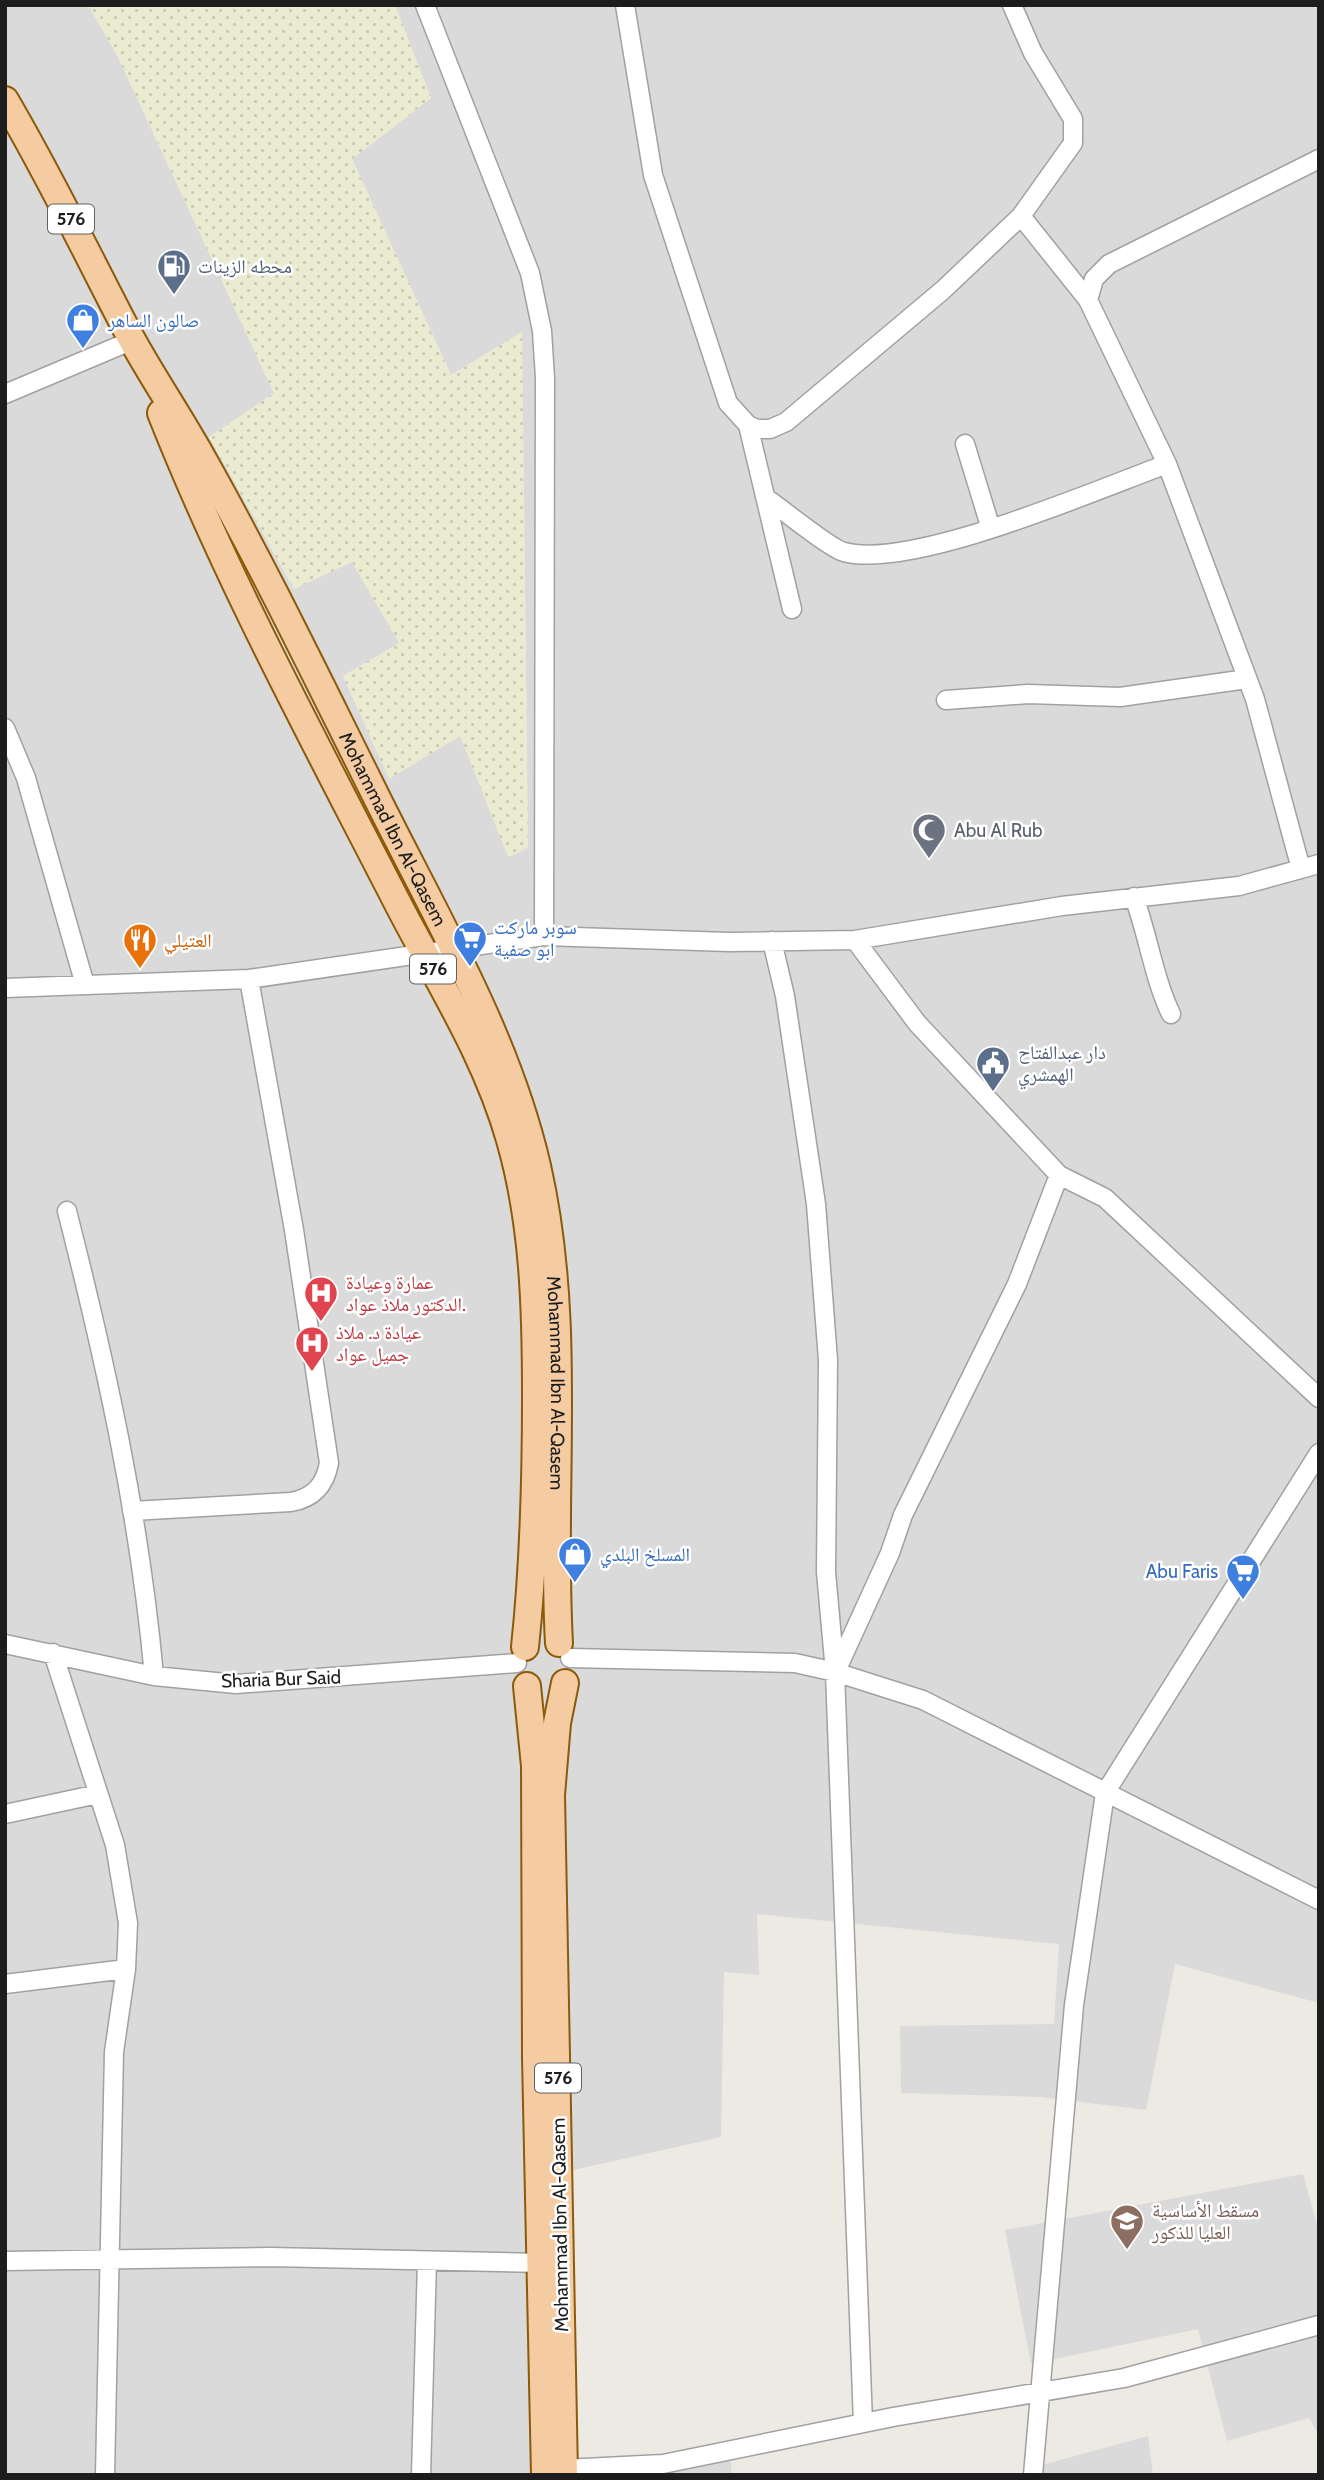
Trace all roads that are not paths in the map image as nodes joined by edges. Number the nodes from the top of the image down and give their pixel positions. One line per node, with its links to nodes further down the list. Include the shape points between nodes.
1 (425, 5): 22 (street, via 520,244 542,331)
2 (625, 5): 10 (street, via 653,176 728,403)
3 (1012, 5): 6 (street, via 1033,53 1073,119 1075,131 1073,143)
4 (5, 100): 8 (main road, Mohammad Ibn Al-Qasem / 576, via 48,173)
5 (1319, 159): 7 (street, via 1109,264 1094,279)
6 (1021, 216): 7 (street); 10 (street, via 943,290 786,422 770,429)
7 (1087, 300): 12 (street)
8 (133, 340): 9 (street); 25 (main road, Mohammad Ibn Al-Qasem / 576, via 205,462); 26 (main road, Mohammad Ibn Al-Qasem / 576, via 191,487)
9 (5, 394)
10 (748, 425): 13 (street)
11 (965, 444): 14 (street)
12 (1167, 464): 14 (street); 16 (street)
13 (765, 497): 14 (street, via 842,552 886,555); 15 (street)
14 (991, 529)
15 (792, 609)
16 (1247, 679): 17 (street, via 1120,697 1028,694); 20 (street)
17 (946, 700)
18 (5, 728): 28 (street, via 26,778)
19 (1319, 863): 20 (street)
20 (1301, 869): 21 (street, via 1239,886)
21 (1134, 898): 23 (street); 30 (street)
22 (544, 936): 24 (street); 25 (street)
23 (855, 940): 24 (street); 31 (street, via 917,1023)
24 (772, 941): 40 (street, via 785,996 816,1204 828,1360 827,1572)
25 (452, 950): 26 (street); 38 (main road, Mohammad Ibn Al-Qasem / 576, via 509,1066 537,1167 553,1257 560,1348 555,1574)
26 (425, 953): 27 (street); 39 (main road, Mohammad Ibn Al-Qasem / 576, via 498,1098 531,1244 536,1478)
27 (249, 979): 28 (street); 35 (street, via 330,1463 327,1476 312,1495 291,1502)
28 (85, 985): 29 (street)
29 (5, 988)
30 (1171, 1014)
31 (1059, 1175): 33 (street, via 1104,1198); 40 (street, via 1017,1284 903,1515)
32 (67, 1211): 35 (street, via 115,1413)
33 (1319, 1398)
34 (1319, 1452): 42 (street)
35 (132, 1511): 41 (street, via 146,1587)
36 (5, 1644): 37 (street, Sharia Bur Said)
37 (53, 1653): 41 (street, Sharia Bur Said); 43 (street)
38 (565, 1661): 39 (main road, via 541,1639); 39 (main road, via 551,1692 534,1691); 40 (street, via 795,1663); 55 (main road, Mohammad Ibn Al-Qasem / 576, via 551,1795)
39 (523, 1665): 41 (street, Sharia Bur Said, via 236,1684); 51 (main road, Mohammad Ibn Al-Qasem, via 535,1766)
40 (835, 1672): 42 (street, via 923,1700); 54 (street)
41 (154, 1676)
42 (1105, 1793): 45 (street); 53 (street, via 1074,2005)
43 (98, 1794): 44 (street); 46 (street, via 126,1896)
44 (5, 1814)
45 (1319, 1900)
46 (126, 1969): 47 (street); 48 (street, via 114,2052)
47 (5, 1984)
48 (109, 2260): 49 (street); 50 (street); 56 (street)
49 (427, 2260): 51 (street); 57 (street)
50 (5, 2262)
51 (542, 2263): 55 (main road, Mohammad Ibn Al-Qasem)
52 (1319, 2325): 53 (street, via 1124,2378)
53 (1041, 2392): 54 (street); 58 (street)
54 (863, 2423): 55 (street, via 663,2464)
55 (557, 2473)
56 (105, 2475)
57 (421, 2475)
58 (1033, 2475)

